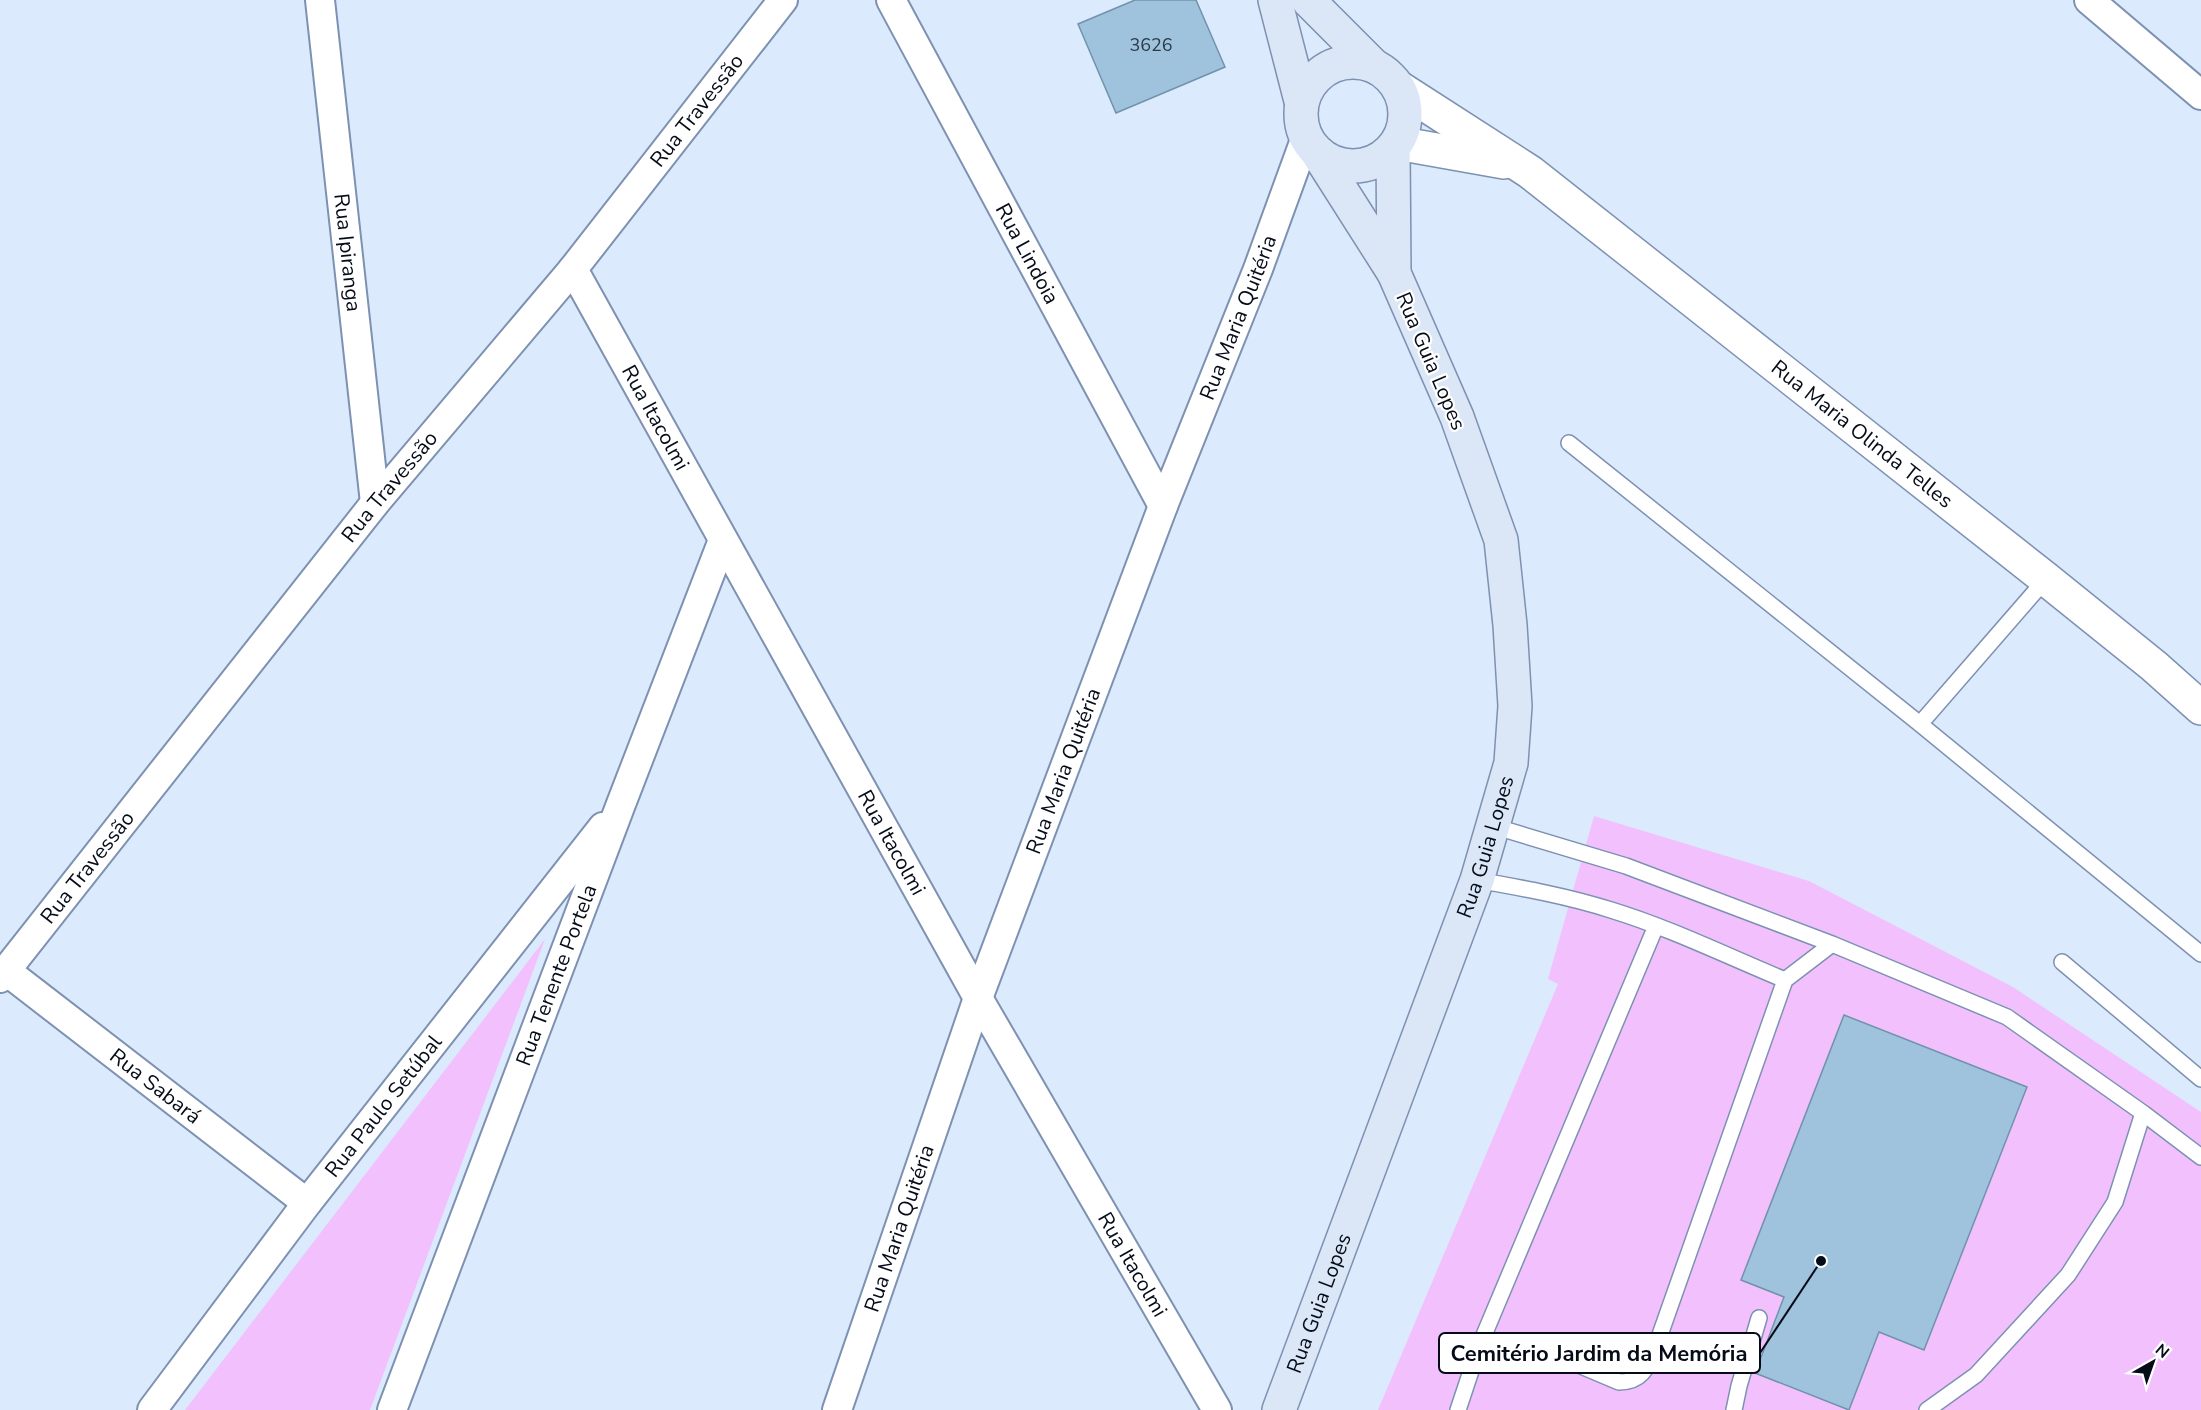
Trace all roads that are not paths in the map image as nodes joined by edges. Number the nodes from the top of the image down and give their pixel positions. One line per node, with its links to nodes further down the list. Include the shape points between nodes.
1 (320, 0): 17 (street, Rua Ipiranga)
2 (783, 0): 14 (street, Rua Travessão)
3 (891, 0): 18 (street, Rua Lindoia)
4 (1275, 0): 10 (main road)
5 (1308, 0): 7 (main road)
6 (2089, 0): 9 (street)
7 (1374, 66): 8 (main road); 10 (main road, via 1355,61 1338,63 1308,85)
8 (1398, 87): 12 (main road, via 1406,116); 13 (street, Rua Maria Olinda Telles)
9 (2201, 95)
10 (1301, 101): 11 (main road, via 1300,120)
11 (1311, 145): 12 (main road, via 1334,163 1355,167 1376,162); 15 (main road, Rua Guia Lopes); 18 (street, Rua Maria Quitéria)
12 (1395, 146): 13 (street, Rua Maria Olinda Telles); 15 (main road, Rua Guia Lopes)
13 (1520, 165): 20 (street, Rua Maria Olinda Telles)
14 (573, 269): 17 (street, Rua Travessão); 19 (street, Rua Itacolmi)
15 (1394, 273): 24 (main road, Rua Guia Lopes, via 1456,417 1500,540 1515,706 1511,763)
16 (1569, 443): 22 (lane)
17 (375, 503): 30 (street, Rua Travessão)
18 (1163, 506): 32 (street, Rua Maria Quitéria)
19 (723, 540): 23 (street, Rua Tenente Portela); 32 (street, Rua Itacolmi)
20 (2046, 579): 21 (street, Rua Maria Olinda Telles); 22 (lane)
21 (2201, 708)
22 (1920, 724): 28 (lane)
23 (621, 804): 36 (street, Rua Paulo Setúbal); 40 (street, Rua Tenente Portela)
24 (1493, 826): 25 (main road, Rua Guia Lopes); 27 (lane, via 1626,866)
25 (1477, 880): 26 (lane, via 1557,894); 43 (main road, Rua Guia Lopes)
26 (1656, 926): 31 (lane); 38 (lane)
27 (1832, 944): 31 (lane); 34 (lane, via 2007,1017)
28 (2201, 954)
29 (2062, 962): 33 (lane)
30 (2, 974): 36 (street, Rua Sabará)
31 (1785, 980): 38 (lane, via 1655,1349 1639,1377 1619,1382 1555,1355 1520,1360)
32 (978, 998): 41 (street, Rua Maria Quitéria); 42 (street, Rua Itacolmi)
33 (2201, 1079)
34 (2143, 1113): 35 (lane); 46 (lane, via 2115,1202 2068,1275 1976,1375)
35 (2201, 1157)
36 (307, 1203): 39 (street, Rua Paulo Setúbal)
37 (1759, 1318): 45 (lane)
38 (1479, 1347): 44 (lane)
39 (152, 1410)
40 (392, 1410)
41 (837, 1410)
42 (1216, 1410)
43 (1279, 1410)
44 (1458, 1410)
45 (1734, 1410)
46 (1927, 1410)

